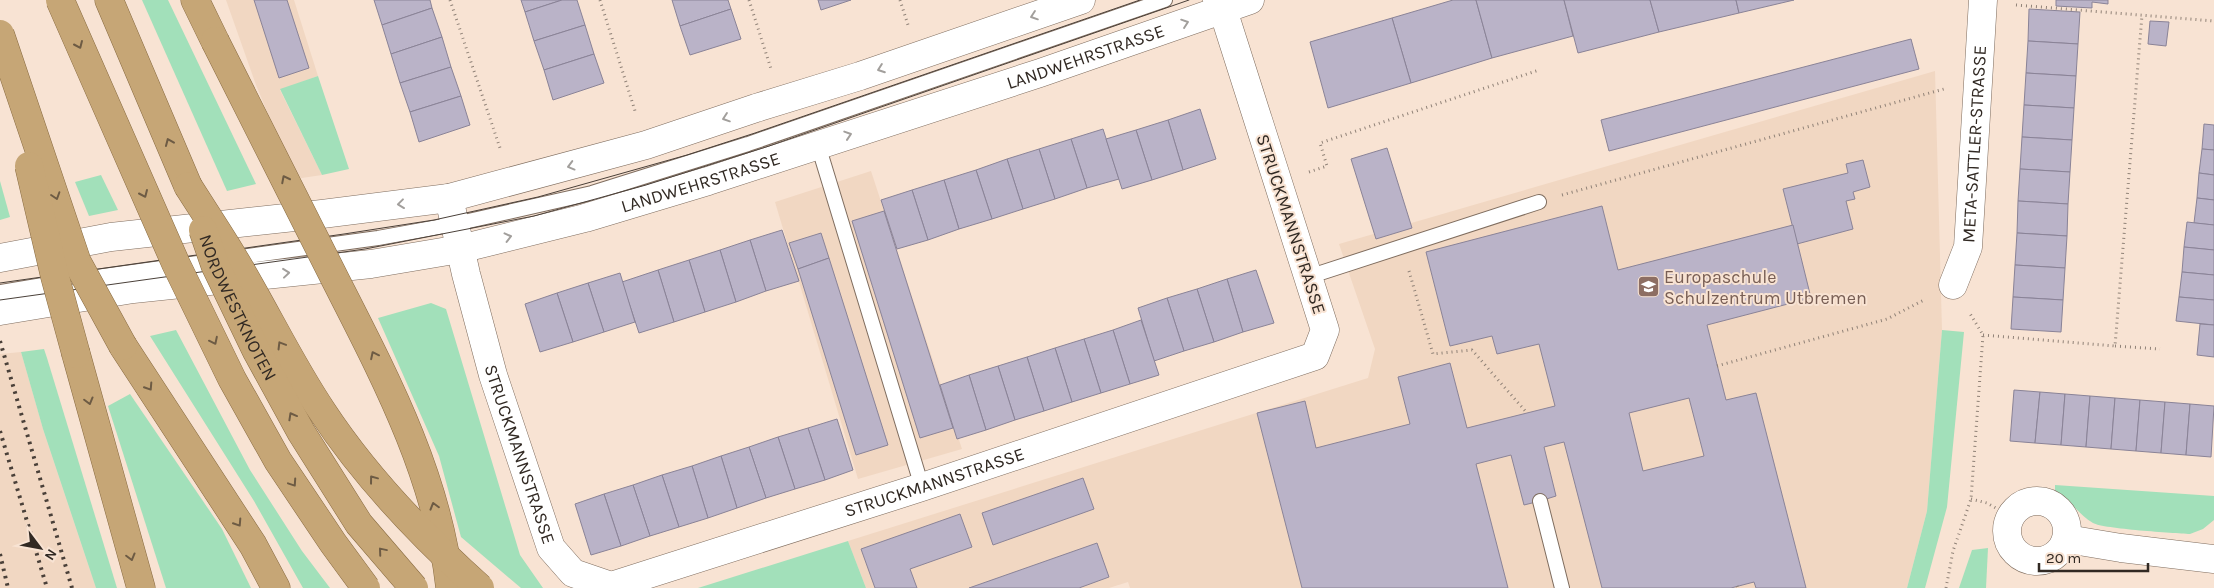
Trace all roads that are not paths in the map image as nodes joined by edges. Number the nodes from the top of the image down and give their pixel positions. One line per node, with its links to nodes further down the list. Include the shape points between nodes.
1 (60, 0): 26 (highway, NORDWESTKNOTEN, one-way to 26, bridge, via 176,264 232,379 278,461)
2 (109, 0): 12 (highway, NORDWESTKNOTEN, one-way to 2)
3 (195, 0): 28 (highway, one-way to 3, bridge, via 437,518 422,465 402,414)
4 (1080, 0): 14 (street, LANDWEHRSTRASSE, one-way to 14, via 646,145 512,182)
5 (1165, 0): 14 (lane, via 656,174)
6 (1250, 0): 8 (street, LANDWEHRSTRASSE)
7 (1983, 1): 17 (street, META-SATTLER-STRASSE, via 1968,247)
8 (1220, 5): 11 (street, LANDWEHRSTRASSE, one-way to 8, via 1040,73); 16 (street, STRUCKMANNSTRASSE)
9 (0, 34): 25 (highway, one-way to 25, bridge, via 77,262 123,346 252,545)
10 (0, 40): 24 (highway, one-way to 24, bridge, via 55,276)
11 (818, 145): 14 (street, LANDWEHRSTRASSE, one-way to 11, via 594,215); 20 (lane)
12 (188, 186): 27 (highway, NORDWESTKNOTEN, one-way to 12, bridge, via 359,524 301,432 215,265); 29 (highway, one-way to 12, bridge, via 389,499 322,412 239,267)
13 (1539, 202): 16 (lane)
14 (455, 224): 15 (street, LANDWEHRSTRASSE, one-way to 15, via 314,215 111,237); 18 (lane); 19 (street, LANDWEHRSTRASSE, one-way to 14, via 133,289 371,264); 20 (street, STRUCKMANNSTRASSE, via 493,375 551,548 573,573 611,586)
15 (0, 258)
16 (1308, 277): 20 (street, STRUCKMANNSTRASSE, via 1325,330 1315,356)
17 (1953, 285)
18 (0, 292)
19 (0, 311)
20 (922, 488)
21 (1540, 500): 30 (lane)
22 (2067, 539): 22 (street, via 2068,526 2064,514 2043,500 2030,501 2010,516 2008,541 2015,552 2026,559 2038,562 2051,558 2061,551); 23 (street)
23 (2214, 559)
24 (141, 588)
25 (276, 588)
26 (366, 588)
27 (414, 588)
28 (450, 588)
29 (480, 588)
30 (1562, 588)

